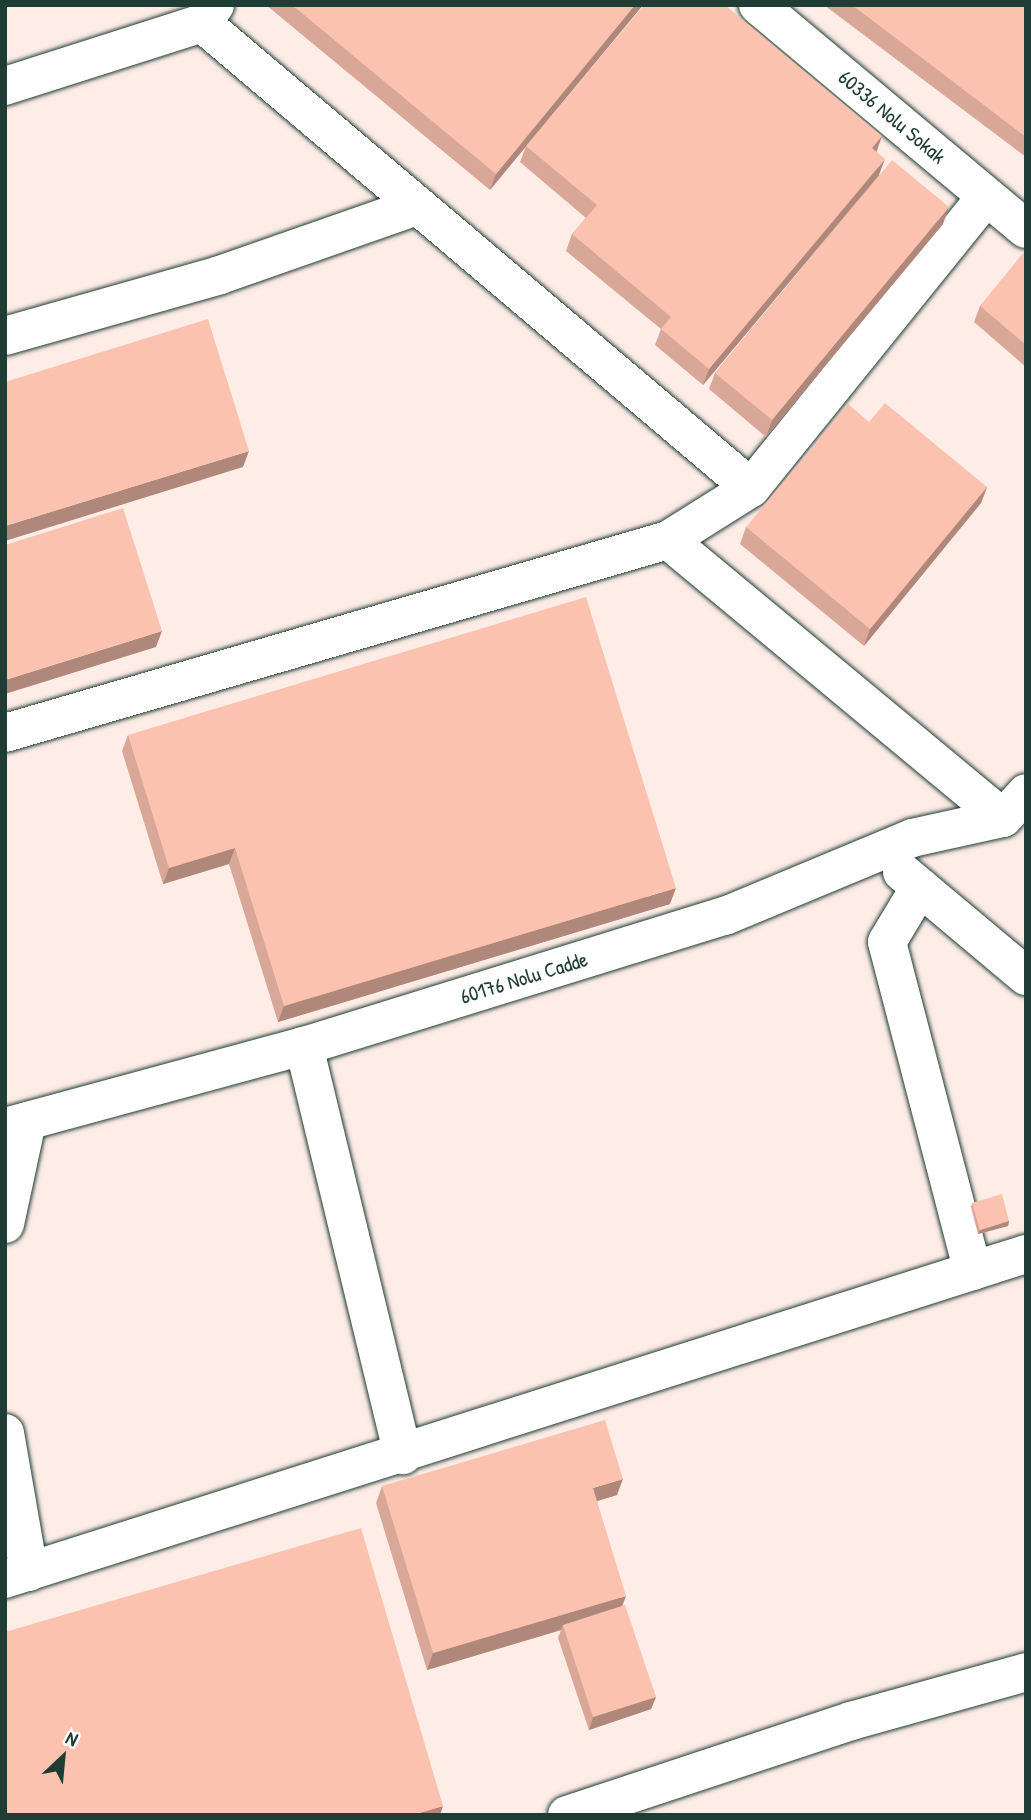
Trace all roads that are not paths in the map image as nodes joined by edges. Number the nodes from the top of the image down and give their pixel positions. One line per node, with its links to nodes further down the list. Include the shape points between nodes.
1 (758, 5): 4 (street, 60336 Nolu Sokak)
2 (208, 14): 3 (street); 5 (street)
3 (5, 86)
4 (986, 197): 6 (street, 60336 Nolu Sokak); 8 (street)
5 (417, 206): 7 (street, via 220,275); 8 (street)
6 (1026, 229)
7 (5, 335)
8 (751, 488): 9 (street)
9 (668, 540): 10 (street); 11 (street)
10 (5, 733)
11 (1014, 805): 12 (street, 60176 Nolu Cadde)
12 (878, 852): 13 (street); 15 (street, 60176 Nolu Cadde, via 725,916)
13 (920, 887): 14 (street); 19 (street, via 887,942)
14 (1026, 976)
15 (304, 1046): 16 (street, 60176 Nolu Cadde); 21 (street)
16 (16, 1124): 17 (street)
17 (5, 1224)
18 (1026, 1254): 19 (street)
19 (973, 1271): 21 (street)
20 (5, 1433): 22 (street)
21 (403, 1455): 22 (street)
22 (17, 1575)
23 (1026, 1672): 24 (street, via 851,1721)
24 (568, 1815)

